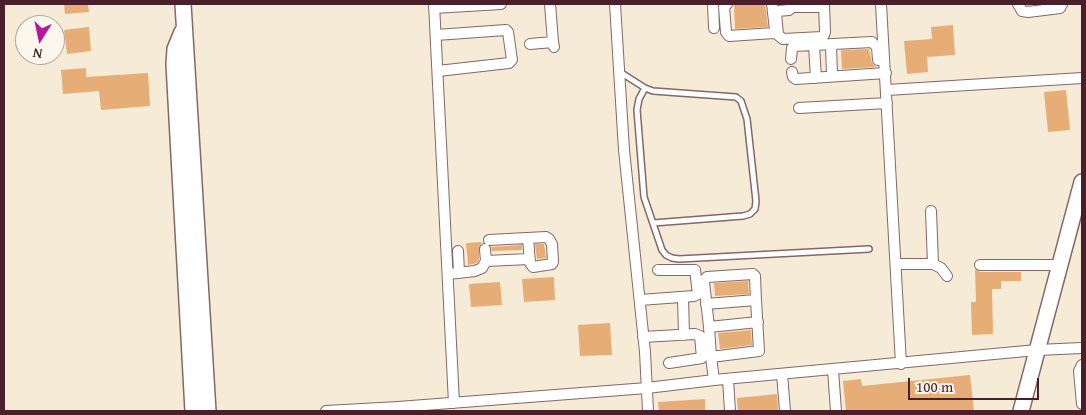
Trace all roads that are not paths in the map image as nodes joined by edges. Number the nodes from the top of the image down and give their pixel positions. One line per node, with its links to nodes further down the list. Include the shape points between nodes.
1 (183, 4): 14 (street)
2 (501, 4): 12 (street)
3 (550, 4): 17 (street, via 554,45)
4 (615, 4): 22 (street)
5 (713, 4): 15 (street)
6 (727, 4): 7 (street, via 724,7 729,36 774,33)
7 (772, 4)
8 (881, 4): 24 (street)
9 (1018, 4): 10 (street, via 1022,11 1028,12 1060,8)
10 (1062, 4)
11 (794, 5): 13 (street); 13 (street, via 790,10 776,13 778,35 783,39 824,35)
12 (434, 6): 16 (street)
13 (824, 6)
14 (184, 26): 73 (street, via 175,49 174,64); 74 (street)
15 (714, 28)
16 (436, 35): 21 (street); 21 (street, via 506,30 512,60 509,63)
17 (530, 44)
18 (831, 44): 19 (street); 24 (street, via 872,42 877,47); 25 (street)
19 (814, 45): 20 (street, via 794,46); 26 (street)
20 (791, 59)
21 (438, 71): 47 (street)
22 (620, 72): 28 (lane); 51 (street, via 624,150)
23 (792, 72): 26 (street, via 796,79)
24 (882, 73): 25 (street); 29 (street)
25 (832, 76): 26 (street)
26 (816, 78)
27 (1082, 78): 29 (street)
28 (645, 88): 34 (lane, via 639,99 638,126 644,197); 34 (lane, via 666,93 736,97 741,101 747,119 756,201 755,209 743,216)
29 (887, 90): 30 (street)
30 (887, 103): 31 (street); 40 (street)
31 (799, 108)
32 (1082, 187): 44 (street)
33 (931, 211): 41 (street)
34 (652, 223): 36 (lane, via 662,250 672,258)
35 (528, 238): 38 (street); 38 (street, via 549,238 554,262 533,267); 39 (street, via 487,244)
36 (870, 249)
37 (458, 251): 46 (street)
38 (529, 259): 39 (street)
39 (486, 261): 46 (street, via 478,270)
40 (896, 264): 41 (street); 62 (street)
41 (933, 264): 48 (street)
42 (980, 265): 43 (street)
43 (1025, 265): 44 (street); 49 (street)
44 (1060, 265): 59 (street)
45 (658, 270): 50 (street, via 695,270 698,294)
46 (459, 273): 47 (street)
47 (448, 274): 70 (street)
48 (947, 276)
49 (1025, 277)
50 (683, 297): 51 (street); 56 (street)
51 (640, 300): 57 (street)
52 (756, 300): 53 (street); 53 (street, via 755,276 750,273 707,277 704,282); 54 (street)
53 (706, 304): 55 (street)
54 (758, 322): 55 (street); 60 (street, via 759,351)
55 (709, 327): 60 (street)
56 (684, 334): 57 (street); 61 (street, via 700,336 702,358)
57 (643, 337): 68 (street)
58 (1082, 348): 59 (street)
59 (1037, 350): 62 (street); 80 (street)
60 (711, 357): 67 (street)
61 (669, 363)
62 (901, 364): 64 (street)
63 (1082, 365): 69 (street, via 1079,371)
64 (833, 370): 65 (street); 79 (street)
65 (782, 374): 66 (street); 78 (street)
66 (728, 379): 67 (street); 77 (street)
67 (714, 380): 68 (street)
68 (647, 388): 70 (street); 76 (street)
69 (1082, 391): 71 (street)
70 (454, 403): 72 (street)
71 (1082, 404)
72 (420, 408): 75 (street)
73 (193, 411)
74 (208, 411)
75 (326, 411)
76 (648, 411)
77 (730, 411)
78 (785, 411)
79 (836, 411)
80 (1021, 411)

